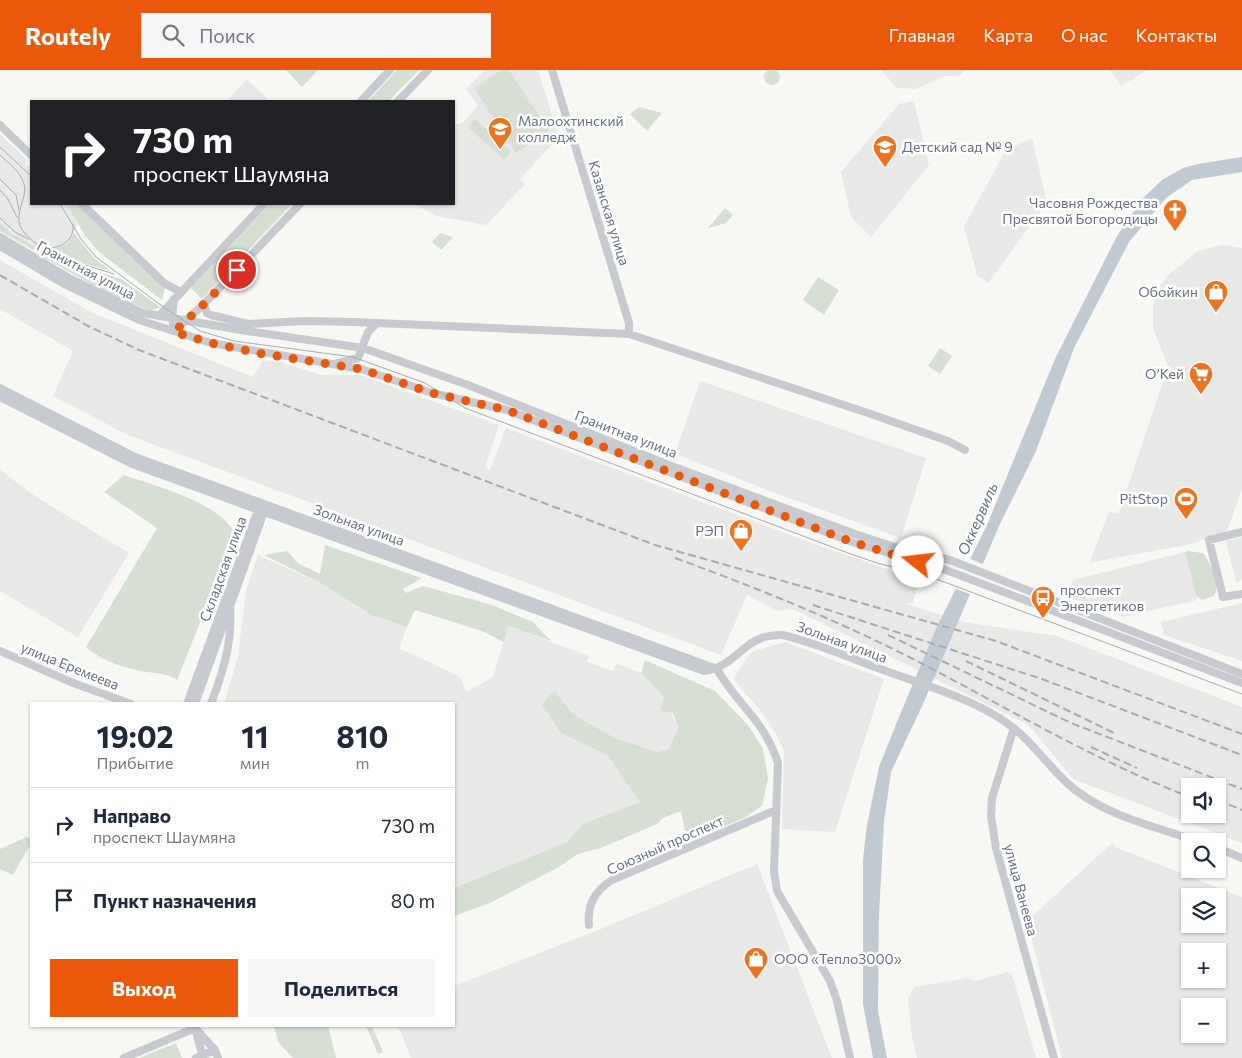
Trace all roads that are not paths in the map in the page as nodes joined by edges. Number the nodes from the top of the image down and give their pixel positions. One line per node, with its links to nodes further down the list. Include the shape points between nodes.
1 (390, 70): 4 (street)
2 (428, 70): 5 (street)
3 (552, 70): 22 (street, Казанская улица, via 629,323)
4 (362, 100)
5 (399, 100)
6 (0, 125): 7 (street)
7 (30, 153)
8 (83, 205): 13 (street, via 164,283)
9 (263, 205): 13 (street)
10 (299, 205): 15 (street)
11 (0, 238): 16 (street, Гранитная улица, via 119,304)
12 (0, 246): 21 (street, Гранитная улица, via 116,310)
13 (181, 292): 14 (street)
14 (174, 299): 16 (street); 17 (street)
15 (204, 304): 18 (street); 20 (street, Гранитная улица, via 211,316)
16 (159, 316): 17 (street, Гранитная улица)
17 (172, 318): 18 (street, Гранитная улица); 21 (street)
18 (185, 320): 20 (street, Гранитная улица); 21 (street)
19 (376, 324): 20 (street, Гранитная улица, via 305,321); 22 (street, Гранитная улица); 23 (street, via 368,332)
20 (247, 328): 23 (street, Гранитная улица)
21 (174, 332): 24 (street, Гранитная улица, via 258,353)
22 (629, 334): 27 (street, Гранитная улица, via 865,412)
23 (363, 348): 24 (street, via 361,355 353,361); 34 (street, Гранитная улица, via 468,385 855,534 950,560)
24 (331, 364): 35 (street, Гранитная улица, via 372,372 432,393 507,410 852,542 996,588)
25 (0, 388): 28 (street, Зольная улица, via 134,457)
26 (0, 397): 28 (street, Зольная улица, via 132,464)
27 (965, 450)
28 (262, 509): 31 (street, Складская улица); 33 (street, Зольная улица, via 704,671); 37 (street, Складская улица)
29 (1242, 532): 30 (street, via 1209,540 1223,597)
30 (1242, 594)
31 (230, 603): 38 (street, Складская улица); 39 (street, via 227,659)
32 (0, 651): 36 (street, улица Еремеева, via 73,684)
33 (717, 669): 40 (street, Зольная улица, via 728,664 756,639 782,634 937,690 986,710); 41 (street, via 728,687 752,713 772,745 778,763)
34 (1242, 674)
35 (1242, 683)
36 (125, 702)
37 (189, 702)
38 (196, 702)
39 (212, 702)
40 (1014, 728): 42 (street, via 1034,745 1066,782 1093,802); 51 (street, улица Ванеева, via 996,780 991,816 996,848)
41 (776, 810): 45 (street, Союзный проспект, via 602,886 589,907); 50 (street, via 774,872 777,891 830,981)
42 (1181, 836)
43 (1226, 851): 44 (street)
44 (1242, 858)
45 (589, 925)
46 (195, 1027): 47 (street); 48 (street); 49 (street)
47 (216, 1054): 48 (street)
48 (201, 1057)
49 (124, 1058)
50 (850, 1058)
51 (1054, 1058)

